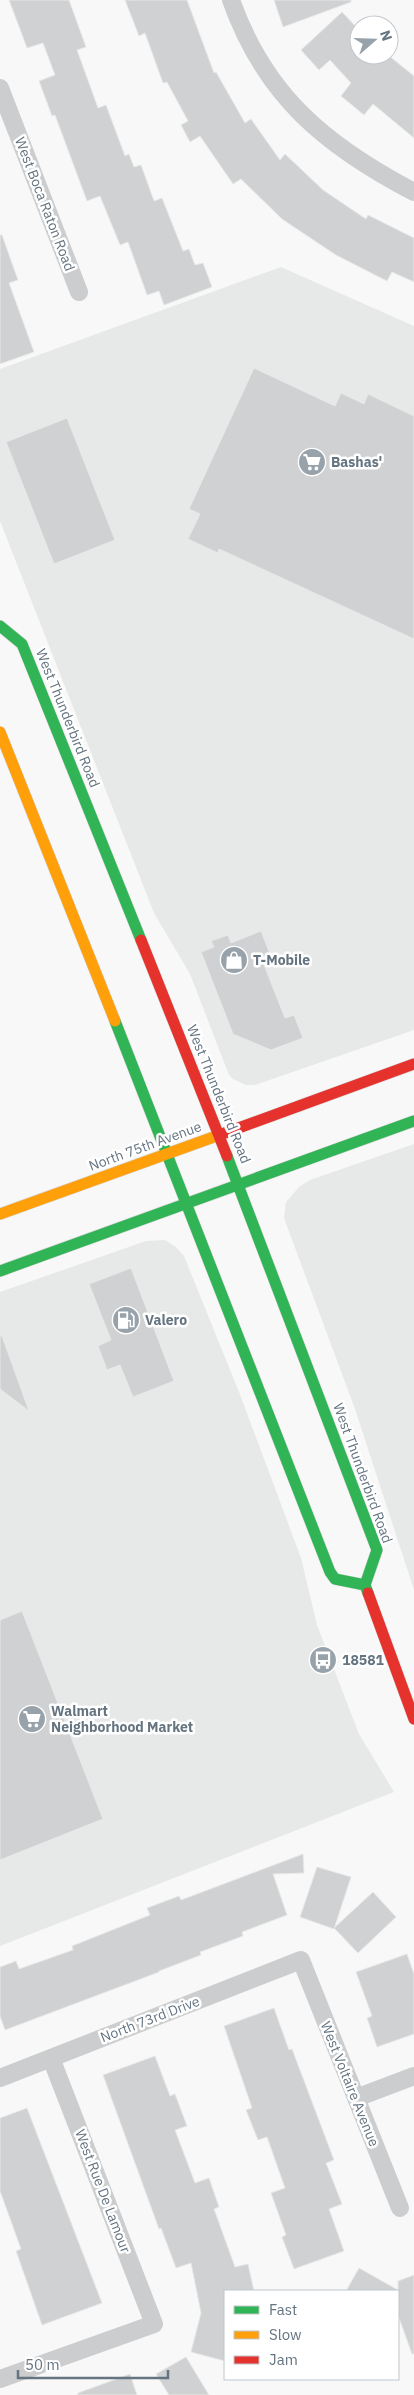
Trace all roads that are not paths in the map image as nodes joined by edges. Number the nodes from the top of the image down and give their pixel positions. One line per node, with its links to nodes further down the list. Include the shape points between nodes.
1 (231, 0): 3 (street, via 254,54 292,105 342,150)
2 (0, 88): 4 (street, West Boca Raton Road)
3 (414, 192)
4 (79, 292)
5 (0, 626): 9 (main road, West Thunderbird Road, via 22,644)
6 (0, 732): 10 (main road)
7 (414, 1064): 9 (main road, North 75th Avenue)
8 (414, 1121): 11 (main road)
9 (219, 1134): 10 (main road, North 75th Avenue); 11 (main road, West Thunderbird Road)
10 (168, 1154): 12 (main road); 13 (main road, North 75th Avenue)
11 (239, 1185): 12 (main road); 15 (main road, West Thunderbird Road, via 377,1550)
12 (188, 1205): 14 (main road); 15 (main road, via 332,1575 336,1579)
13 (0, 1214)
14 (0, 1271)
15 (365, 1585): 16 (main road)
16 (414, 1719)
17 (301, 1960): 18 (street, North 73rd Drive); 21 (street, West Voltaire Avenue)
18 (51, 2058): 20 (street, North 73rd Drive); 23 (street, West Rue De Lamour, via 154,2324)
19 (414, 2076): 21 (street)
20 (0, 2078)
21 (356, 2098): 22 (street, West Voltaire Avenue)
22 (400, 2208)
23 (0, 2379)

